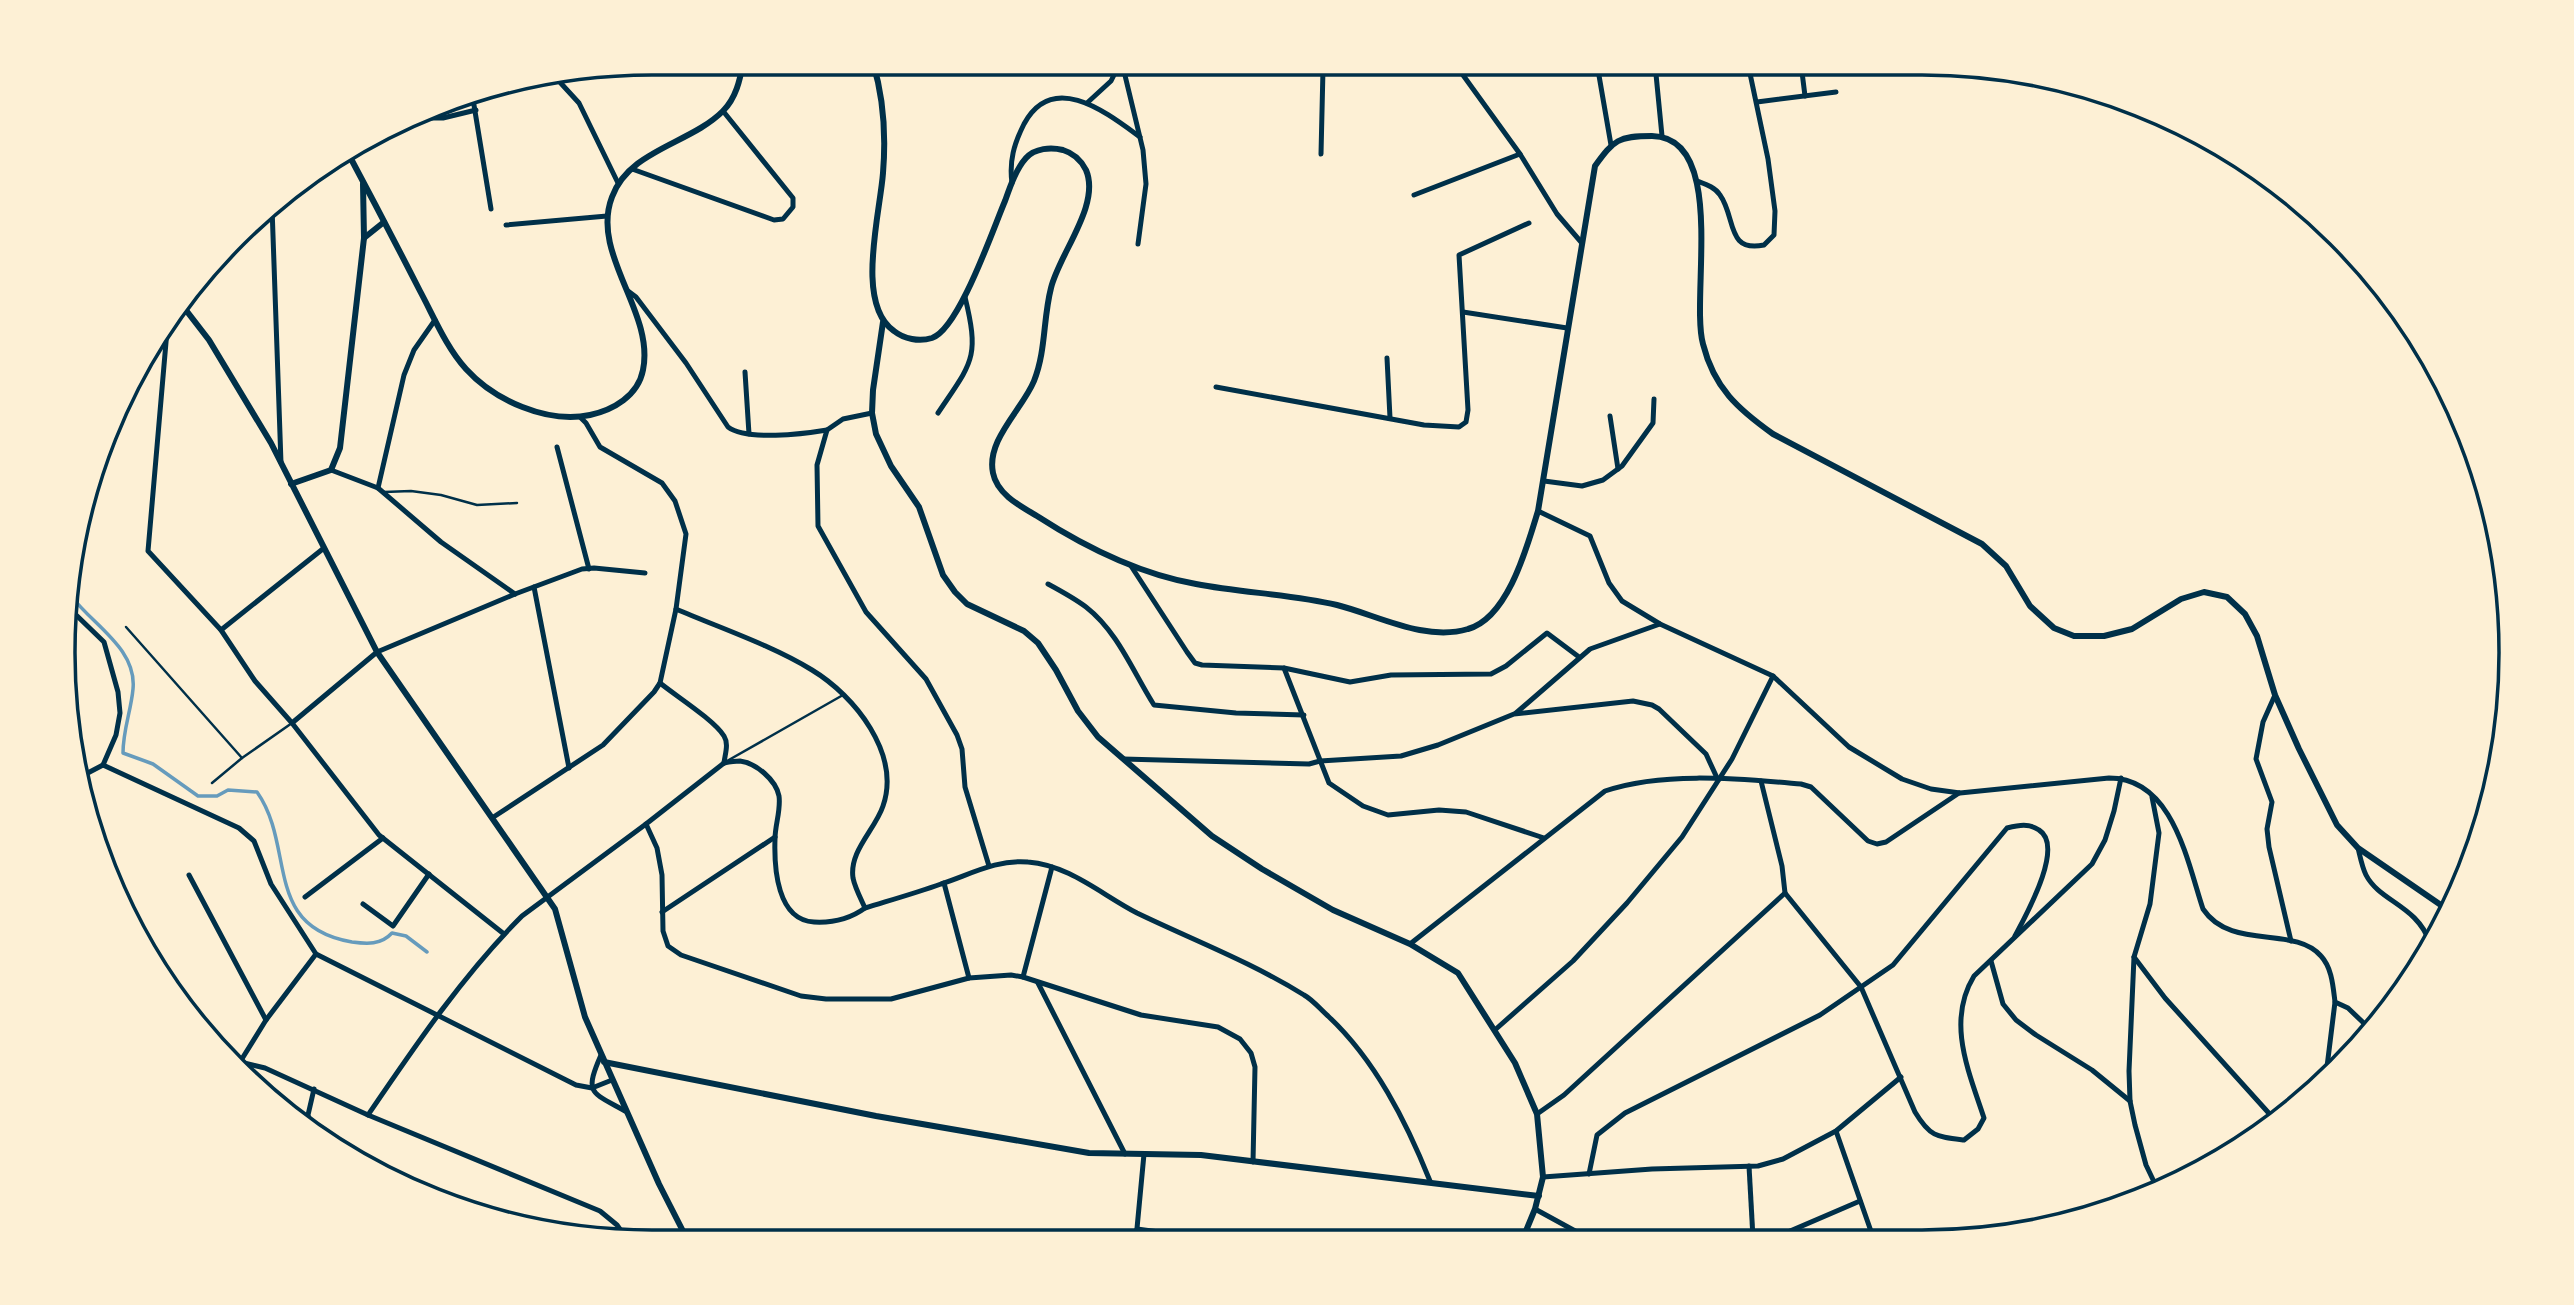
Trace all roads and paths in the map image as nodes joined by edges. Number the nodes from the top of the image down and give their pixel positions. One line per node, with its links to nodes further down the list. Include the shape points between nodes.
1 (741, 75): 18 (street)
2 (875, 75): 46 (street, via 884,116 884,171 873,271 874,300)
3 (1115, 75): 15 (street)
4 (1124, 75): 21 (street)
5 (1323, 75): 23 (street)
6 (1463, 75): 24 (street)
7 (1599, 75): 22 (street)
8 (1655, 75): 20 (street)
9 (1751, 75): 14 (street)
10 (1802, 75): 13 (street)
11 (560, 83): 29 (street, via 579,103)
12 (1836, 92): 13 (street)
13 (1805, 96): 14 (street)
14 (1757, 102): 28 (street, via 1775,211 1774,235 1764,245 1740,243 1719,193)
15 (1087, 103): 21 (street); 30 (street, via 1061,99 1037,106 1015,144)
16 (475, 104): 17 (street)
17 (476, 110): 19 (street); 32 (street)
18 (723, 111): 26 (street); 26 (street, via 793,198 793,207 783,219 774,220)
19 (435, 118)
20 (1662, 136): 22 (street, via 1626,138); 28 (street, via 1687,155)
21 (1140, 137): 40 (street, via 1146,184)
22 (1611, 145): 39 (street, via 1595,166)
23 (1321, 154)
24 (1520, 154): 31 (street); 39 (street, via 1557,214)
25 (352, 161): 27 (street)
26 (632, 169): 29 (street)
27 (363, 181): 35 (street); 38 (street)
28 (1697, 181): 87 (street, via 1703,345 1722,391 1744,413 1773,434 1982,544 2006,566 2030,606 2054,628 2074,636 2104,636 2132,629 2181,599 2204,592 2227,597 2245,614 2258,636)
29 (618, 183): 33 (street)
30 (1012, 183): 42 (street); 70 (street, via 1025,158 1052,148 1074,155 1083,164 1089,188 1079,225 1050,289 1041,362 996,446 993,472 998,487 1018,505 1076,541)
31 (1414, 195)
32 (491, 209)
33 (607, 216): 37 (street); 41 (street, via 609,242)
34 (272, 219): 61 (street)
35 (384, 222): 38 (street); 45 (street)
36 (1529, 223): 44 (street, via 1459,254)
37 (506, 225)
38 (364, 238): 63 (street, via 340,448)
39 (1581, 242): 47 (street)
40 (1138, 244)
41 (628, 290): 56 (street, via 644,343 643,372 632,393 609,411); 59 (street, via 686,363 728,427)
42 (965, 297): 46 (street, via 944,331 928,339 901,336); 54 (street, via 974,344 971,359)
43 (187, 312): 61 (street, via 209,340)
44 (1463, 313): 47 (street); 57 (street, via 1465,422 1459,427)
45 (435, 320): 56 (street, via 453,353 486,386 529,409); 66 (street, via 414,349 404,375)
46 (883, 322): 53 (street)
47 (1567, 328): 64 (street)
48 (166, 343): 80 (street, via 148,551)
49 (1387, 358): 57 (street)
50 (745, 372): 59 (street)
51 (1216, 387): 57 (street)
52 (1654, 399): 62 (street, via 1653,423)
53 (872, 413): 58 (street, via 843,419); 92 (street, via 876,434 919,507 943,575 955,592 967,604 1024,631 1038,643 1078,711)
54 (938, 413)
55 (1610, 416): 62 (street)
56 (580, 417): 76 (street, via 600,447 662,483 675,501 686,534)
57 (1390, 418)
58 (827, 430): 59 (street); 110 (street, via 817,465 818,526 866,612 926,679 957,735 965,787)
59 (749, 434)
60 (557, 447): 71 (street)
61 (281, 464): 65 (street)
62 (1618, 469): 64 (street, via 1603,480 1581,486)
63 (331, 470): 65 (street); 66 (street)
64 (1544, 481): 68 (street)
65 (292, 484): 69 (street)
66 (381, 490): 67 (lane, via 441,495 477,505); 75 (street, via 441,542)
67 (517, 503)
68 (1538, 511): 70 (street, via 1506,596 1485,620 1468,629 1437,632 1411,627 1335,605 1190,583); 78 (street, via 1590,536 1620,599)
69 (324, 548): 80 (street); 81 (street)
70 (1130, 564): 83 (street, via 1195,663)
71 (589, 569): 72 (street); 74 (street)
72 (645, 573)
73 (1048, 584): 89 (street, via 1098,618 1154,705)
74 (534, 587): 75 (street); 96 (street)
75 (515, 594): 81 (street)
76 (676, 609): 85 (street); 86 (street, via 813,670)
77 (76, 615): 95 (street, via 104,642 118,692 116,735)
78 (1660, 624): 82 (street, via 1595,646); 84 (street)
79 (126, 627): 91 (lane)
80 (221, 630): 90 (street, via 255,681)
81 (377, 652): 90 (street); 104 (street)
82 (1578, 657): 83 (street, via 1547,633 1491,674 1391,675 1350,682); 88 (street)
83 (1284, 668): 89 (street)
84 (1773, 676): 99 (street); 102 (street, via 1849,747 1877,765 1931,789)
85 (660, 684): 94 (street, via 725,737); 96 (street, via 603,746)
86 (843, 695): 94 (lane); 120 (street, via 884,754 888,784 875,825 853,861 853,879)
87 (2275, 695): 109 (street, via 2337,825); 124 (street, via 2263,722 2256,759 2272,802 2269,847)
88 (1514, 714): 93 (street, via 1418,752); 99 (street, via 1633,701 1652,705 1706,754)
89 (1304, 715): 93 (street)
90 (292, 723): 91 (lane); 107 (street)
91 (242, 758): 101 (lane)
92 (1122, 759): 93 (street); 126 (street, via 1213,836 1262,869 1333,910)
93 (1320, 761): 108 (street, via 1329,783 1376,812 1466,812)
94 (724, 763): 105 (street); 106 (street, via 741,761 769,777 779,794)
95 (103, 765): 97 (street); 127 (street, via 239,828 254,841 271,884)
96 (569, 768): 104 (street)
97 (88, 773)
98 (2121, 778): 102 (street); 103 (street); 125 (street, via 2111,821 2092,864)
99 (1718, 780): 100 (street); 108 (street, via 1629,783 1605,791); 138 (street, via 1682,837 1627,903 1573,961)
100 (1761, 781): 102 (street, via 1811,787 1868,841 1877,844); 115 (street)
101 (212, 783)
102 (1960, 793)
103 (2152, 793): 124 (street, via 2173,823 2209,919 2229,931); 128 (street, via 2159,833 2156,871)
104 (492, 818): 116 (street)
105 (646, 824): 116 (street); 121 (street, via 662,875)
106 (775, 837): 120 (street, via 783,902 792,915 804,922 830,923); 121 (street)
107 (383, 838): 112 (street); 117 (street)
108 (1544, 838): 126 (street)
109 (2358, 848): 119 (street); 122 (street, via 2365,874 2375,887 2409,911)
110 (989, 866): 111 (street, via 1027,862); 114 (street)
111 (1052, 867): 130 (street); 160 (street, via 1306,996 1348,1035 1379,1080 1412,1136)
112 (429, 874): 118 (street, via 394,926); 123 (street)
113 (190, 875): 136 (street)
114 (944, 883): 120 (street); 131 (street)
115 (1785, 893): 133 (street); 150 (street, via 1564,1095)
116 (548, 896): 123 (street); 139 (street, via 584,1017)
117 (305, 897)
118 (363, 904)
119 (2440, 905)
120 (865, 908)
121 (662, 912): 131 (street, via 668,946 681,955 801,996 891,999)
122 (2426, 932)
123 (504, 934): 135 (street)
124 (2291, 941): 134 (street, via 2319,954 2333,979)
125 (2012, 942): 129 (street); 133 (street, via 2048,853 2049,840 2032,826 2007,828 1893,965)
126 (1410, 944): 138 (street, via 1458,973)
127 (316, 954): 135 (street); 136 (street)
128 (2134, 957): 147 (street); 149 (street)
129 (1991, 961): 143 (street, via 1965,990 1961,1008 1963,1054 1984,1118 1978,1129 1964,1140 1926,1130); 147 (street, via 2003,1004 2015,1020)
130 (1023, 977): 131 (street); 132 (street)
131 (969, 978)
132 (1038, 983): 154 (street); 156 (street, via 1141,1015 1218,1027 1240,1039 1255,1067)
133 (1861, 987): 143 (street); 158 (street, via 1820,1014 1625,1113 1597,1135)
134 (2336, 1002): 137 (street); 141 (street)
135 (437, 1015): 145 (street, via 576,1085); 151 (street)
136 (266, 1020): 140 (street)
137 (2363, 1023)
138 (1496, 1029): 150 (street)
139 (602, 1058): 144 (street); 145 (street, via 590,1079); 154 (street, via 876,1116 1088,1153)
140 (242, 1059)
141 (2328, 1063)
142 (247, 1064): 146 (street)
143 (1901, 1077): 153 (street)
144 (612, 1080): 145 (street); 148 (street)
145 (592, 1088): 148 (street)
146 (314, 1089): 151 (street); 152 (street)
147 (2130, 1101): 161 (street)
148 (625, 1111): 167 (street)
149 (2269, 1113)
150 (1537, 1114): 159 (street)
151 (368, 1115): 165 (street, via 600,1211)
152 (309, 1116)
153 (1836, 1131): 157 (street, via 1783,1159); 163 (street)
154 (1125, 1154): 155 (street)
155 (1144, 1154): 156 (street); 166 (street)
156 (1253, 1162): 160 (street)
157 (1749, 1166): 158 (street); 171 (street)
158 (1589, 1174): 159 (street)
159 (1543, 1177): 162 (street)
160 (1430, 1181): 162 (street)
161 (2154, 1181)
162 (1539, 1196): 164 (street)
163 (1860, 1201): 172 (street); 173 (street)
164 (1535, 1209): 169 (street); 170 (street)
165 (620, 1229)
166 (1137, 1229): 168 (street)
167 (682, 1230)
168 (1144, 1230)
169 (1526, 1230)
170 (1573, 1230)
171 (1753, 1230)
172 (1793, 1230)
173 (1870, 1230)

